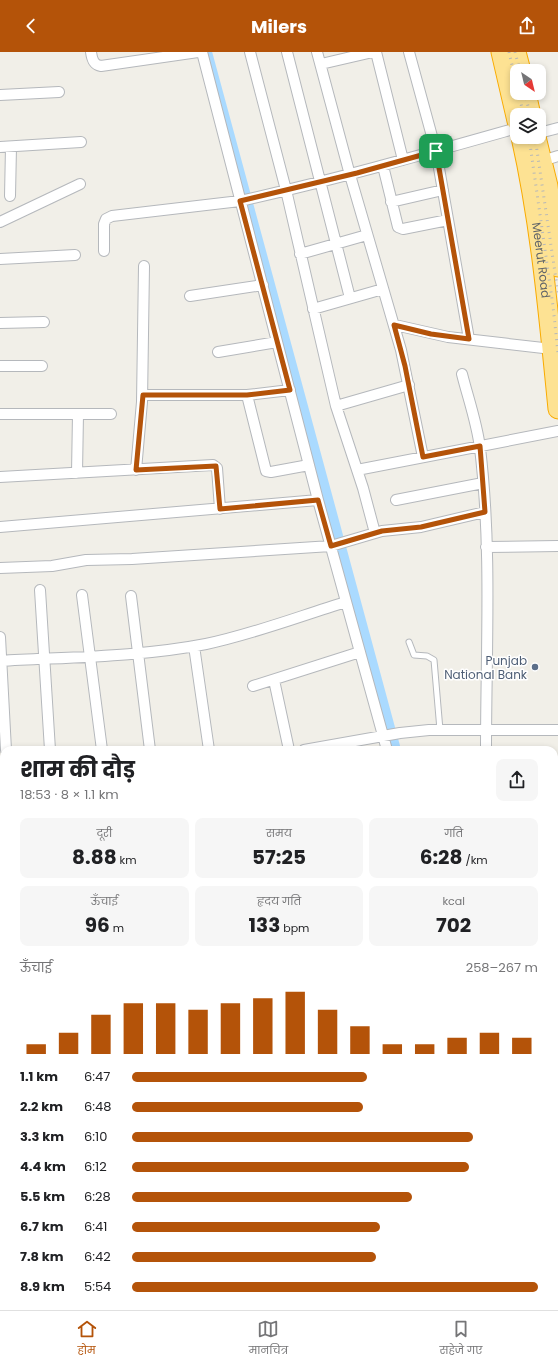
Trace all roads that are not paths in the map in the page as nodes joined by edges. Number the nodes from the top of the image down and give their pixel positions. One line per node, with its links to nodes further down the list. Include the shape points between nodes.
1 (91, 52): 2 (street, via 94,62 102,66)
2 (198, 52)
3 (202, 52): 35 (street)
4 (250, 52): 32 (street)
5 (287, 52): 30 (street)
6 (317, 52): 12 (street)
7 (372, 52): 12 (street)
8 (376, 52): 27 (street)
9 (409, 52): 25 (street)
10 (501, 52): 16 (highway)
11 (516, 52): 13 (highway)
12 (321, 64): 29 (street)
13 (519, 64)
14 (59, 92): 15 (street)
15 (0, 95)
16 (514, 108)
17 (558, 128): 19 (street)
18 (510, 130): 25 (street)
19 (546, 131)
20 (81, 142): 24 (street)
21 (523, 144): 57 (highway, Meerut Road, via 529,173)
22 (541, 144): 26 (highway, Meerut Road)
23 (0, 147): 24 (street)
24 (11, 147): 34 (street)
25 (436, 151): 27 (street); 33 (street)
26 (550, 158): 46 (highway, Meerut Road, via 548,186)
27 (404, 160): 28 (street)
28 (383, 166): 29 (street); 36 (street)
29 (350, 175): 30 (street); 39 (street)
30 (319, 182): 32 (street); 40 (street)
31 (80, 184): 38 (street)
32 (286, 190): 35 (street); 42 (street)
33 (442, 190): 36 (street); 37 (street)
34 (10, 196)
35 (244, 200): 41 (street, via 112,216 106,219 104,224); 47 (street)
36 (391, 202): 37 (street, via 396,224 400,229)
37 (448, 220): 55 (street)
38 (0, 222)
39 (367, 235): 40 (street); 48 (street)
40 (335, 244): 42 (street); 50 (street)
41 (104, 251)
42 (300, 254): 51 (street)
43 (76, 255): 44 (street)
44 (0, 259)
45 (144, 266): 64 (street)
46 (558, 267)
47 (263, 285): 49 (street); 56 (street)
48 (383, 289): 50 (street); 54 (street)
49 (190, 296)
50 (350, 298): 51 (street)
51 (313, 309): 66 (street)
52 (44, 322): 53 (street)
53 (0, 323)
54 (394, 325): 55 (street, via 431,334); 62 (street)
55 (469, 339): 57 (street)
56 (277, 342): 58 (street); 63 (street)
57 (552, 349): 67 (highway, Meerut Road)
58 (218, 352)
59 (0, 366): 60 (street)
60 (42, 366)
61 (462, 374): 72 (street)
62 (409, 385): 66 (street); 73 (street)
63 (290, 390): 65 (street); 74 (street)
64 (143, 395): 65 (street); 75 (street)
65 (247, 395): 74 (street, via 266,471)
66 (336, 406): 76 (street)
67 (558, 409)
68 (0, 414): 69 (street)
69 (78, 414): 70 (street); 77 (street)
70 (111, 414)
71 (558, 431): 72 (street)
72 (480, 446): 73 (street); 79 (street)
73 (423, 457): 76 (street)
74 (309, 465): 80 (street)
75 (136, 470): 77 (street); 82 (street, via 216,466)
76 (357, 470): 85 (street)
77 (77, 473): 78 (street)
78 (0, 478)
79 (483, 483): 81 (street); 83 (street)
80 (318, 500): 82 (street); 86 (street)
81 (396, 500)
82 (220, 509): 84 (street)
83 (485, 512): 85 (street, via 427,526); 88 (street)
84 (0, 527)
85 (375, 533): 86 (street)
86 (338, 545): 89 (street, via 86,560 52,566); 93 (street)
87 (558, 546): 88 (street)
88 (486, 547): 104 (street)
89 (0, 568)
90 (40, 590): 100 (street)
91 (82, 595): 99 (street)
92 (131, 596): 98 (street)
93 (346, 602): 96 (street, via 239,636); 97 (street)
94 (0, 637): 101 (street)
95 (409, 642): 105 (lane, via 414,655 427,656 434,660)
96 (194, 646): 98 (street); 112 (street)
97 (360, 652): 102 (street); 107 (street)
98 (139, 653): 99 (street); 111 (street)
99 (89, 656): 100 (street); 110 (street)
100 (45, 658): 101 (street); 109 (street)
101 (1, 661): 108 (street)
102 (274, 680): 103 (street); 113 (street)
103 (253, 686)
104 (486, 729): 105 (street); 106 (street); 116 (street)
105 (440, 730): 107 (street)
106 (558, 730)
107 (386, 736): 114 (street); 115 (street)
108 (6, 746)
109 (50, 746)
110 (101, 746)
111 (150, 746)
112 (208, 746)
113 (288, 746)
114 (340, 746)
115 (387, 746)
116 (486, 746)

